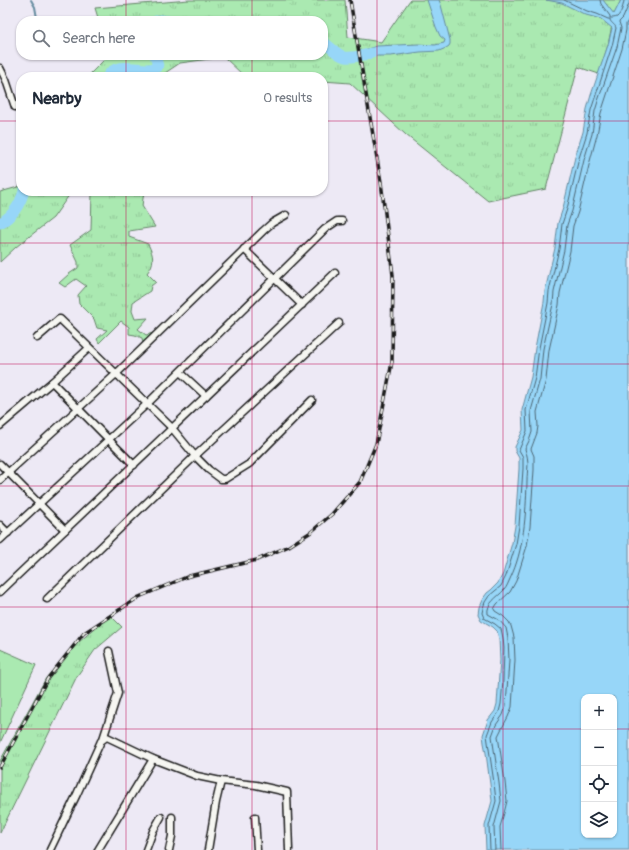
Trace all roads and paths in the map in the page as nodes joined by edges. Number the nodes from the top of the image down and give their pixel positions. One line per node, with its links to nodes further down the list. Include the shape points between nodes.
1 (0, 68): 2 (street)
2 (15, 107)
3 (286, 215): 5 (street, via 272,223)
4 (342, 221): 7 (street, via 337,221 325,229)
5 (244, 249): 7 (street); 13 (street)
6 (335, 273): 8 (street)
7 (275, 278): 8 (street); 12 (street)
8 (302, 305): 15 (street)
9 (339, 322): 22 (street)
10 (37, 338): 11 (street, via 60,319)
11 (89, 348): 13 (street); 14 (street)
12 (180, 372): 15 (street); 17 (street)
13 (116, 374): 17 (street); 18 (street)
14 (52, 382): 18 (street); 19 (street)
15 (206, 396): 20 (street)
16 (312, 400): 22 (street, via 249,464 225,479 221,479)
17 (147, 404): 20 (street); 21 (street)
18 (78, 408): 21 (street); 25 (street)
19 (0, 426)
20 (172, 428): 22 (street); 24 (street)
21 (109, 439): 24 (street); 27 (street)
22 (195, 456): 33 (street)
23 (0, 464): 25 (street)
24 (134, 465): 29 (street)
25 (8, 472): 26 (street); 27 (street)
26 (0, 480)
27 (39, 504): 29 (street); 30 (street)
28 (0, 525): 30 (street)
29 (65, 530): 32 (street)
30 (8, 532): 31 (street)
31 (0, 540)
32 (0, 592)
33 (46, 599)
34 (109, 651): 35 (street, via 118,693)
35 (103, 739): 36 (street, via 107,737); 41 (street)
36 (153, 760): 37 (street, via 197,776); 42 (street)
37 (221, 781): 45 (street); 47 (street, via 287,792)
38 (161, 817): 43 (street)
39 (172, 817): 44 (street)
40 (255, 817): 46 (street)
41 (50, 850)
42 (98, 850)
43 (146, 850)
44 (169, 850)
45 (208, 850)
46 (257, 850)
47 (289, 850)

